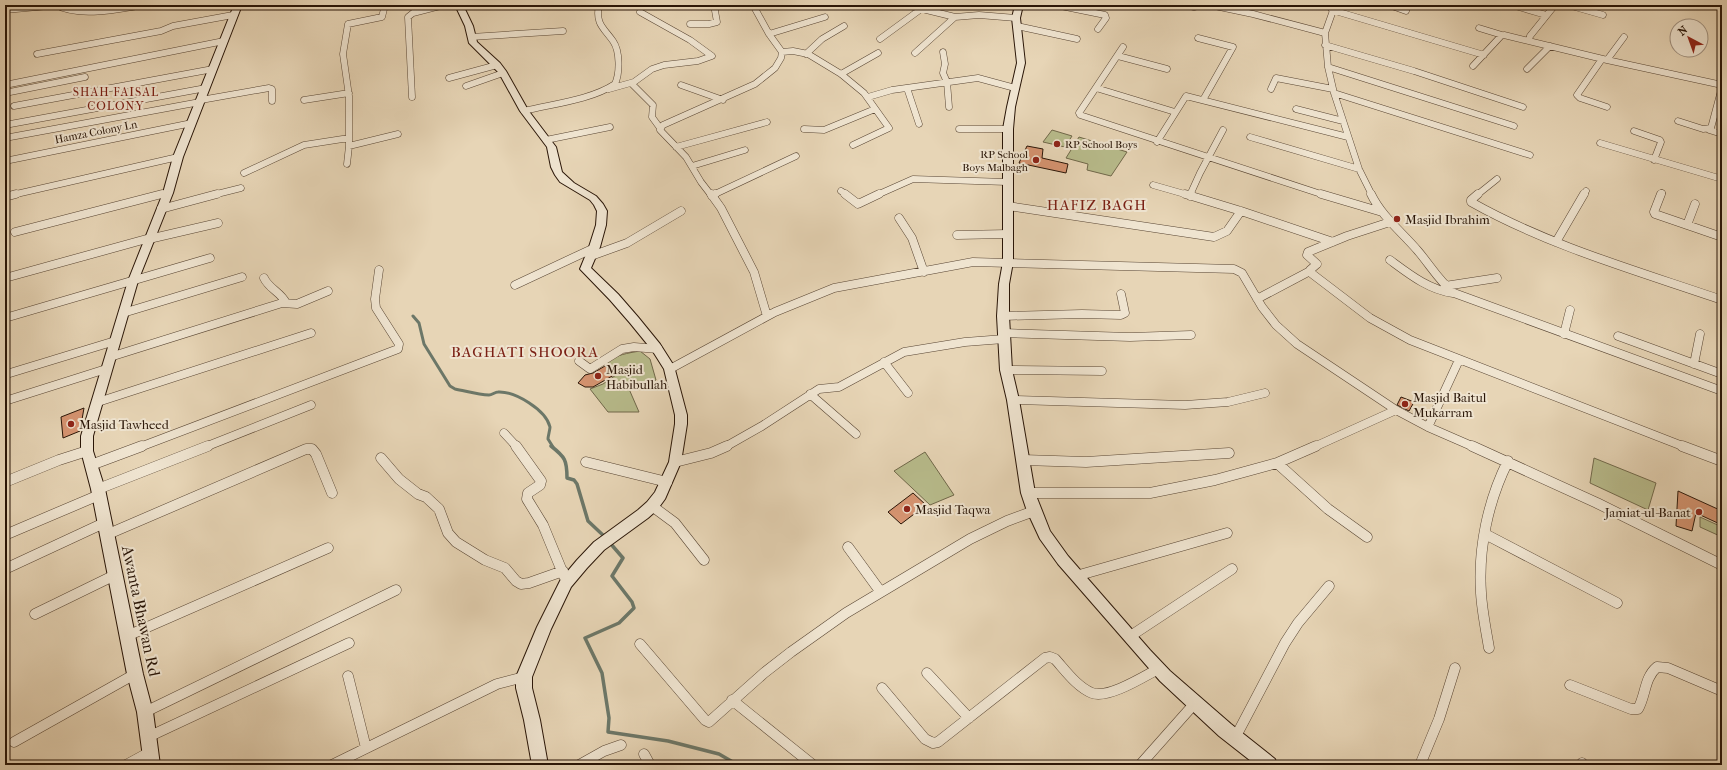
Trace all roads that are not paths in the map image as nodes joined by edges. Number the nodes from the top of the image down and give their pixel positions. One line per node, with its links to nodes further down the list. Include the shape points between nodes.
1 (56, 5): 2 (street); 3 (street, via 65,10 96,10); 21 (street)
2 (59, 5)
3 (144, 5)
4 (238, 5): 27 (street, Awanta Bhawan Rd)
5 (385, 5): 83 (street, via 380,18 348,24 343,54)
6 (444, 5): 84 (street, via 408,16)
7 (459, 5): 41 (street)
8 (599, 5): 79 (street, via 599,20 615,46 618,73 616,82)
9 (714, 5): 33 (street, via 717,22)
10 (753, 5): 39 (street)
11 (906, 5): 24 (street)
12 (1019, 5): 32 (street)
13 (1056, 5): 36 (street, via 1105,15 1106,18)
14 (1186, 5): 15 (street)
15 (1202, 5)
16 (1210, 5): 38 (street, via 1264,16)
17 (1389, 5): 25 (street)
18 (1512, 5): 28 (street)
19 (1555, 5): 28 (street)
20 (1568, 5): 29 (street)
21 (42, 6): 23 (street)
22 (1334, 7): 38 (street); 57 (street)
23 (6, 9)
24 (921, 9): 31 (street); 44 (street)
25 (1406, 11)
26 (640, 12): 70 (street, via 687,38 712,56 688,63 655,67)
27 (233, 15): 47 (street, Awanta Bhawan Rd); 55 (street)
28 (1546, 15): 46 (street)
29 (1603, 15)
30 (825, 17): 39 (street)
31 (955, 17): 32 (street, via 979,15); 54 (street)
32 (1016, 22): 45 (street); 77 (street, via 1021,63)
33 (690, 24)
34 (844, 26): 56 (street, via 822,39)
35 (1479, 28): 40 (street)
36 (1098, 29)
37 (563, 31): 41 (street)
38 (1325, 33): 48 (street)
39 (768, 34): 51 (street)
40 (1502, 35): 46 (street); 57 (street)
41 (471, 37): 63 (street, via 473,43)
42 (1624, 37): 59 (street)
43 (1198, 38): 88 (street, via 1233,47)
44 (880, 39)
45 (1077, 40)
46 (1529, 41): 49 (street)
47 (224, 42): 62 (street, Awanta Bhawan Rd); 71 (street)
48 (1325, 45): 61 (street); 92 (street)
49 (1550, 46): 59 (street); 65 (street)
50 (1123, 47): 58 (street)
51 (782, 52): 56 (street); 87 (street, via 780,62 760,81)
52 (942, 52): 69 (street, via 945,64 943,73)
53 (878, 53): 66 (street)
54 (915, 53)
55 (37, 54)
56 (806, 54): 66 (street)
57 (1484, 55): 60 (street)
58 (1118, 56): 64 (street); 78 (street)
59 (1605, 60): 74 (street); 94 (street, via 1577,96)
60 (1473, 66)
61 (1328, 67): 81 (street); 105 (street)
62 (213, 69): 75 (street, Awanta Bhawan Rd); 91 (street)
63 (500, 69): 68 (street); 73 (street); 97 (street)
64 (1167, 69)
65 (1527, 69)
66 (841, 74): 85 (street)
67 (85, 77): 82 (street)
68 (449, 78)
69 (947, 82): 76 (street); 77 (street, via 978,78); 93 (street)
70 (632, 84): 79 (street); 107 (street, via 652,104 651,115)
71 (5, 85)
72 (681, 85): 87 (street)
73 (466, 86)
74 (1722, 86): 112 (street, via 1713,126)
75 (206, 88): 89 (street, Awanta Bhawan Rd); 104 (street)
76 (907, 88): 85 (street); 103 (street)
77 (1016, 88): 110 (street)
78 (1096, 88): 98 (street); 121 (street, via 1080,115)
79 (609, 89): 97 (street)
80 (1271, 89): 81 (street, via 1274,80 1278,78)
81 (1333, 91): 99 (street); 127 (street)
82 (5, 93)
83 (349, 93): 86 (street); 119 (street)
84 (412, 97)
85 (868, 97): 95 (street)
86 (304, 100)
87 (723, 100): 107 (street)
88 (1203, 100): 98 (street, via 1184,97); 117 (street)
89 (201, 101): 90 (street, via 270,88); 102 (street, Awanta Bhawan Rd); 118 (street)
90 (272, 101)
91 (14, 106)
92 (1523, 106)
93 (950, 107)
94 (1607, 107)
95 (875, 109): 108 (street, via 824,130); 123 (street, via 889,128)
96 (1296, 109): 99 (street)
97 (524, 111): 120 (street)
98 (1175, 112): 121 (street)
99 (1343, 121): 117 (street)
100 (1678, 121): 112 (street)
101 (767, 122): 125 (street)
102 (192, 123): 129 (street, Awanta Bhawan Rd); 132 (street, Hamza Colony Ln)
103 (919, 124)
104 (5, 125)
105 (1514, 126)
106 (610, 127): 120 (street)
107 (660, 128): 125 (street)
108 (804, 129)
109 (959, 129): 110 (street)
110 (1008, 129): 139 (street)
111 (1223, 130): 130 (street)
112 (1709, 130): 115 (street)
113 (1634, 131): 131 (street, via 1660,140)
114 (398, 134): 124 (street)
115 (1722, 134)
116 (1250, 137): 135 (street)
117 (1348, 137): 135 (street)
118 (5, 138)
119 (349, 138): 124 (street); 136 (street, via 304,145)
120 (546, 140): 166 (street, via 554,151 555,168 559,175 598,201 601,207 602,217)
121 (1157, 142): 130 (street)
122 (1600, 143): 131 (street)
123 (853, 145)
124 (349, 146): 133 (street)
125 (676, 147): 134 (street)
126 (745, 150): 134 (street)
127 (1530, 155)
128 (796, 156): 146 (street)
129 (178, 157): 144 (street, Awanta Bhawan Rd); 148 (street)
130 (1208, 158): 147 (street); 154 (street)
131 (1654, 160): 138 (street)
132 (5, 161)
133 (347, 164)
134 (692, 166): 146 (street)
135 (1359, 169): 154 (street)
136 (244, 173)
137 (1497, 179): 165 (street, via 1471,202)
138 (1722, 179)
139 (1008, 182): 142 (street, via 913,179 858,204); 150 (street)
140 (1153, 185): 147 (street)
141 (240, 188): 151 (street)
142 (841, 191)
143 (1586, 191): 165 (street)
144 (168, 193): 151 (street, Awanta Bhawan Rd); 159 (street)
145 (1662, 193): 158 (street, via 1655,214)
146 (712, 196): 188 (street, via 751,265)
147 (1190, 196): 153 (street)
148 (5, 197)
149 (1695, 204): 158 (street)
150 (1008, 206): 153 (street, via 1214,237 1226,234); 160 (street)
151 (162, 209): 163 (street, Awanta Bhawan Rd)
152 (681, 211): 166 (street, via 636,239 612,250)
153 (1241, 211): 164 (street)
154 (1382, 212): 156 (street)
155 (899, 218): 172 (street, via 914,244)
156 (1390, 222): 164 (street); 179 (street, via 1418,251)
157 (218, 223): 163 (street)
158 (1687, 225): 162 (street)
159 (15, 232)
160 (1008, 234): 161 (street); 169 (street)
161 (957, 235)
162 (1722, 237)
163 (150, 239): 174 (street); 177 (street, Awanta Bhawan Rd)
164 (1332, 242): 171 (street, via 1307,254 1317,264)
165 (1556, 242): 184 (street)
166 (593, 252): 178 (street); 198 (street, via 586,265 587,273 614,297)
167 (210, 258): 177 (street)
168 (1390, 260): 181 (street, via 1437,288)
169 (1008, 262): 172 (street, via 973,262); 183 (street, via 1234,269 1242,273); 189 (street)
170 (378, 270): 231 (street, via 374,302 399,344 398,349)
171 (1310, 271): 183 (street); 201 (street, via 1370,318 1410,340)
172 (924, 272): 188 (street, via 834,288)
173 (242, 277): 187 (street)
174 (5, 278)
175 (264, 278): 185 (street, via 266,284 280,294)
176 (1497, 278): 179 (street)
177 (133, 281): 187 (street, Awanta Bhawan Rd); 190 (street)
178 (515, 285)
179 (1445, 286): 181 (street)
180 (328, 292): 185 (street, via 297,304)
181 (1454, 292): 192 (street)
182 (1121, 294): 189 (street, via 1125,313 1121,315)
183 (1258, 299): 218 (street, via 1276,325 1297,344)
184 (1722, 300)
185 (286, 303): 199 (street)
186 (1570, 310): 192 (street)
187 (123, 313): 197 (street, Awanta Bhawan Rd)
188 (767, 316): 205 (street, via 687,362)
189 (1003, 316): 195 (street)
190 (5, 318)
191 (311, 333): 216 (street)
192 (1564, 334): 210 (street)
193 (1700, 334): 203 (street)
194 (1192, 335): 195 (street)
195 (1004, 336): 202 (street, via 922,348 904,352); 206 (street)
196 (1618, 336): 203 (street)
197 (115, 341): 199 (street, Awanta Bhawan Rd); 208 (street)
198 (658, 349): 200 (street, via 641,346 622,349 590,369); 205 (street)
199 (110, 356): 204 (street, Awanta Bhawan Rd)
200 (579, 360)
201 (1459, 360): 219 (street); 227 (street)
202 (884, 362): 211 (street); 213 (street, via 839,387 824,387)
203 (1694, 364): 209 (street)
204 (106, 369): 215 (street); 216 (street, Awanta Bhawan Rd)
205 (670, 369): 229 (street, via 681,414)
206 (1006, 370): 207 (street); 214 (street)
207 (1102, 370)
208 (10, 374)
209 (1722, 374)
210 (1722, 391)
211 (908, 393)
212 (1265, 393): 214 (street, via 1228,402 1185,405)
213 (810, 394): 221 (street); 229 (street, via 762,426 719,450)
214 (1013, 400): 225 (street)
215 (5, 401)
216 (98, 402): 222 (street, Awanta Bhawan Rd, via 87,436)
217 (311, 405): 234 (street)
218 (1396, 410): 219 (street); 230 (street)
219 (1428, 427): 226 (street)
220 (504, 433): 252 (street, via 541,481 540,485 528,493 527,499 543,525)
221 (856, 434)
222 (88, 451): 231 (street, Awanta Bhawan Rd); 232 (street)
223 (1229, 453): 225 (street, via 1086,462)
224 (380, 458): 252 (street, via 399,479 433,503 439,510 448,534 456,542 485,560 504,568 516,581 529,584)
225 (1023, 460): 236 (street)
226 (1508, 461): 241 (street, via 1500,474); 247 (street)
227 (1722, 461)
228 (586, 462): 233 (street)
229 (675, 462): 233 (street)
230 (1277, 463): 236 (street, via 1215,480 1150,493); 243 (street, via 1328,509)
231 (91, 465): 234 (street, Awanta Bhawan Rd)
232 (5, 482)
233 (667, 482): 237 (street)
234 (98, 492): 239 (street, Awanta Bhawan Rd); 242 (street)
235 (332, 493): 239 (street, via 316,454 306,449)
236 (1028, 493): 238 (street)
237 (652, 506): 246 (street, via 678,526); 252 (street)
238 (1034, 511): 251 (street, via 1045,535); 255 (street, via 996,525)
239 (105, 529): 248 (street); 250 (street, Awanta Bhawan Rd)
240 (1227, 533): 251 (street)
241 (1485, 534): 256 (street); 262 (street, via 1481,582)
242 (5, 535)
243 (1367, 537)
244 (328, 548): 258 (street)
245 (848, 548): 255 (street)
246 (704, 560)
247 (1722, 565)
248 (5, 569)
249 (1232, 569): 259 (street)
250 (115, 575): 257 (street); 258 (street, Awanta Bhawan Rd)
251 (1076, 576): 259 (street)
252 (564, 577): 268 (street)
253 (1329, 586): 277 (street, via 1285,643)
254 (396, 590): 274 (street)
255 (880, 591): 272 (street, via 783,656)
256 (1617, 603)
257 (35, 614)
258 (127, 636): 266 (street, Awanta Bhawan Rd)
259 (1129, 637): 264 (street)
260 (349, 643): 276 (street)
261 (640, 644): 272 (street, via 705,720 709,722 714,719)
262 (1489, 648)
263 (1455, 668): 291 (street, via 1439,719)
264 (1158, 669): 273 (street); 275 (street, via 1101,695 1086,690 1055,659 1045,658)
265 (927, 673): 275 (street)
266 (135, 674): 274 (street, Awanta Bhawan Rd); 278 (street)
267 (348, 676): 280 (street)
268 (524, 677): 280 (street, via 497,684); 285 (street)
269 (1570, 685): 271 (street, via 1631,709 1638,709 1647,680 1657,667 1668,668)
270 (882, 688): 275 (street, via 925,739 933,743 938,742)
271 (1722, 691)
272 (732, 700): 288 (street)
273 (1195, 703): 277 (street); 289 (street)
274 (145, 712): 276 (street, Awanta Bhawan Rd)
275 (969, 718)
276 (148, 737): 282 (street, Awanta Bhawan Rd)
277 (1235, 738): 290 (street)
278 (14, 742)
279 (621, 745): 286 (street)
280 (366, 748): 284 (street)
281 (644, 754): 287 (street)
282 (151, 759): 283 (street)
283 (126, 765)
284 (332, 765)
285 (540, 765)
286 (579, 765)
287 (650, 765)
288 (813, 765)
289 (1140, 765)
290 (1269, 765)
291 (1420, 765)

